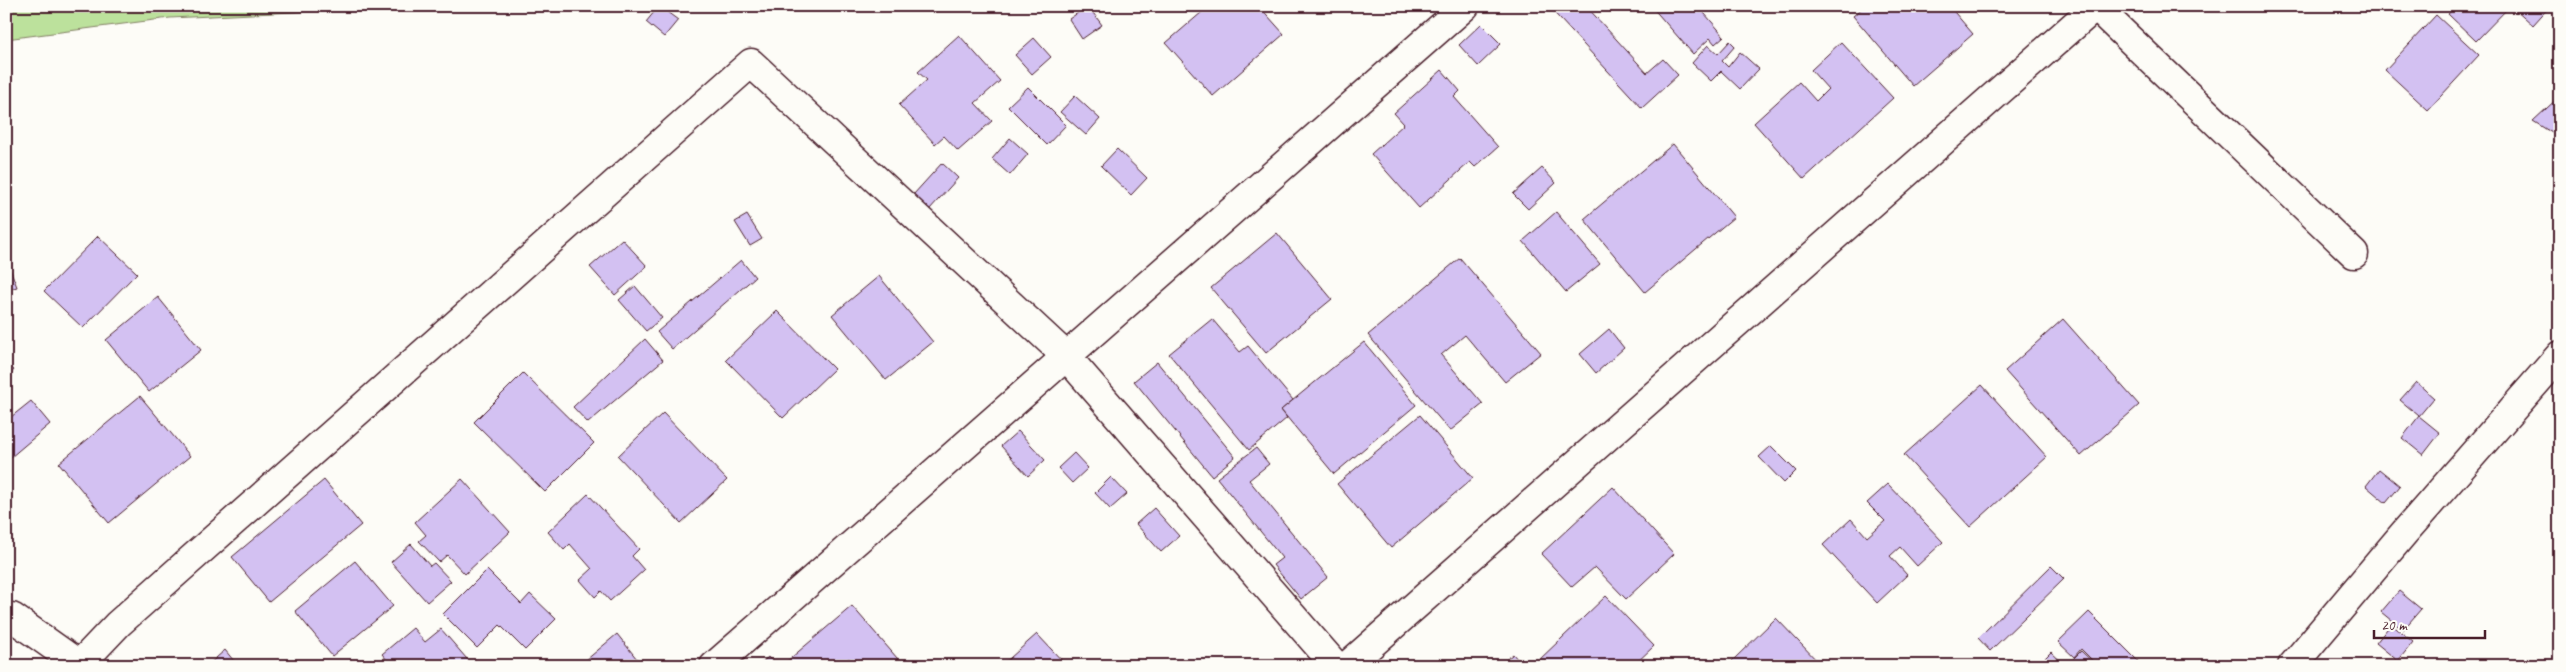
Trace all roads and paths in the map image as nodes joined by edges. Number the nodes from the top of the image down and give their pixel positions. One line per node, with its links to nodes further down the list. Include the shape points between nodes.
1 (1464, 6): 4 (street)
2 (2095, 7): 3 (street); 10 (street)
3 (2354, 254)
4 (1066, 356): 7 (street, via 751,63 118,624); 8 (street); 9 (street)
5 (2560, 356): 11 (street)
6 (6, 617): 7 (street, via 12,617)
7 (81, 665)
8 (714, 666)
9 (1336, 666)
10 (1347, 666)
11 (2292, 666)

